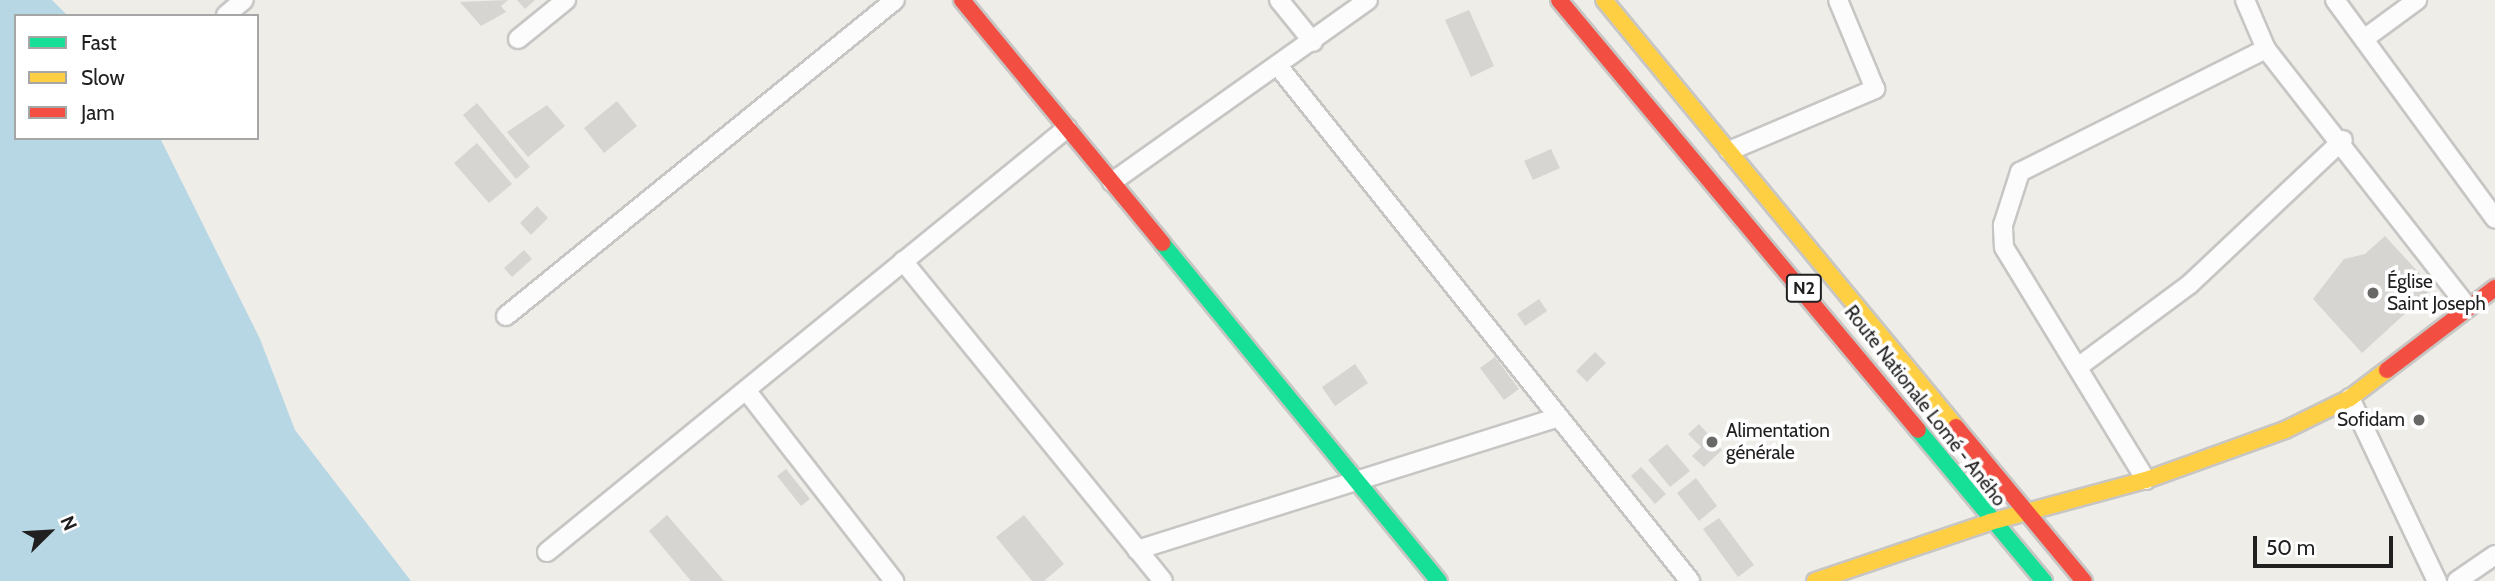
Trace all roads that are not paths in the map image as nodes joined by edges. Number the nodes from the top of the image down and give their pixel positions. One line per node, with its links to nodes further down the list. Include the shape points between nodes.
1 (244, 0): 13 (street)
2 (566, 0): 14 (street)
3 (895, 0): 27 (street)
4 (962, 0): 19 (main road)
5 (1279, 0): 16 (street)
6 (1368, 0): 16 (street)
7 (1559, 0): 35 (main road, Route Nationale Lomé - Aného / N2, via 1808,293)
8 (1604, 0): 21 (main road, Route Nationale Lomé - Aného / N2)
9 (1838, 0): 21 (street, via 1875,89)
10 (2245, 0): 17 (street)
11 (2335, 0): 15 (street)
12 (2417, 0): 15 (street)
13 (227, 14)
14 (518, 39)
15 (2364, 39): 23 (street)
16 (1313, 42): 18 (street)
17 (2266, 49): 20 (street); 28 (street, via 2020,172 2003,225 2004,247)
18 (1278, 66): 22 (street); 31 (street)
19 (1067, 128): 22 (main road); 24 (street)
20 (2343, 140): 26 (street); 28 (street, via 2190,284)
21 (1729, 151): 34 (main road, Route Nationale Lomé - Aného / N2)
22 (1112, 182): 32 (main road)
23 (2495, 219)
24 (903, 261): 29 (street); 36 (street)
25 (2495, 288): 26 (main road)
26 (2468, 308): 30 (main road)
27 (506, 316)
28 (2078, 368): 33 (street)
29 (746, 390): 37 (street); 39 (street)
30 (2350, 398): 33 (main road, via 2285,430); 46 (street)
31 (1559, 417): 32 (street); 42 (street)
32 (1353, 480): 36 (street); 41 (main road)
33 (2147, 480): 34 (main road)
34 (2029, 515): 35 (main road); 45 (main road, Route Nationale Lomé - Aného / N2)
35 (1990, 522): 43 (main road); 44 (main road, Route Nationale Lomé - Aného / N2)
36 (1137, 550): 40 (street)
37 (547, 552)
38 (2495, 555): 47 (street)
39 (894, 581)
40 (1163, 581)
41 (1439, 581)
42 (1690, 581)
43 (1815, 581)
44 (2044, 581)
45 (2084, 581)
46 (2437, 581)
47 (2457, 581)

